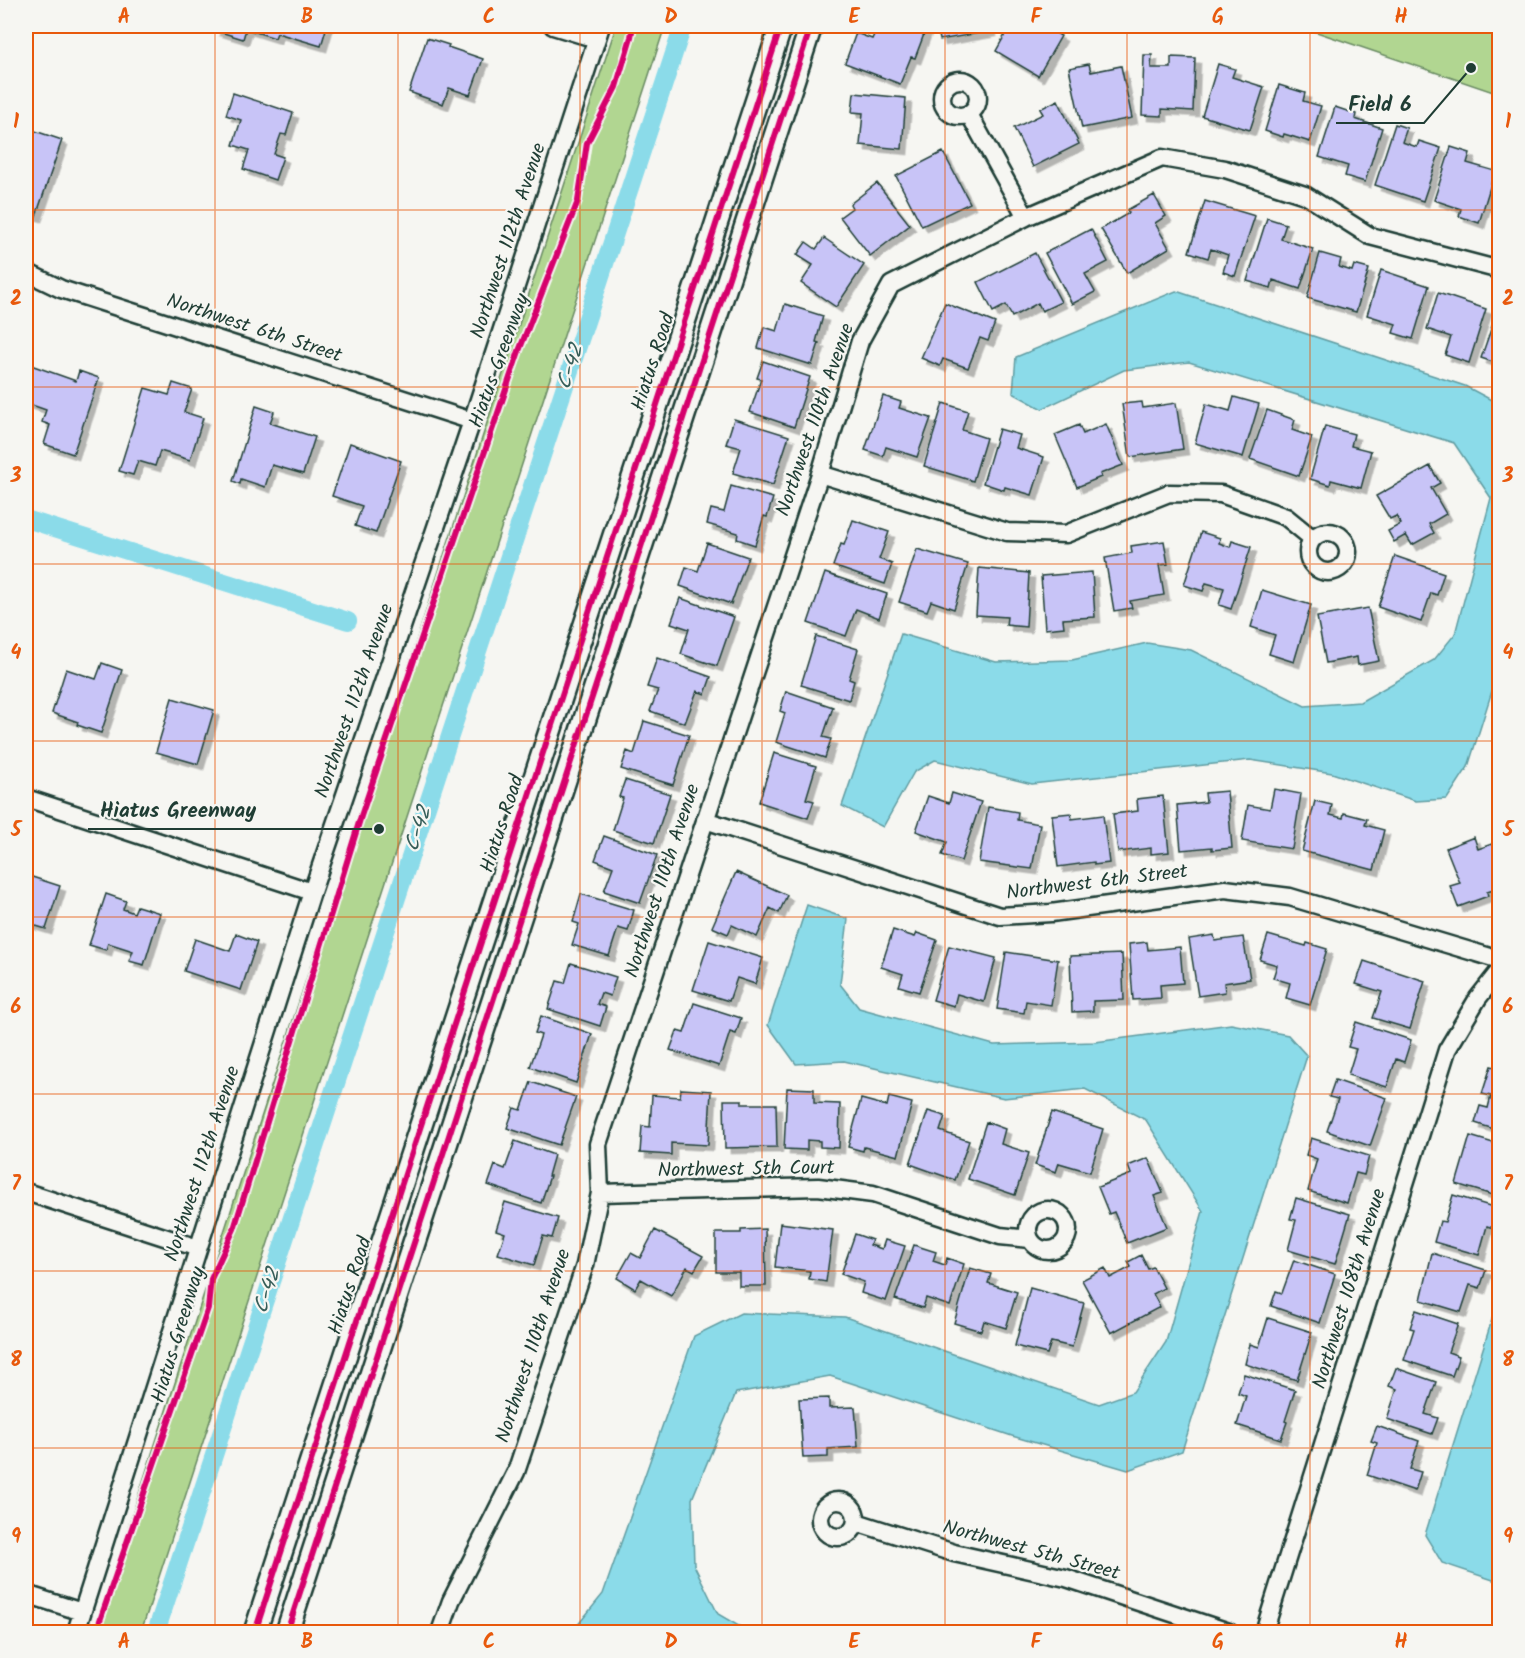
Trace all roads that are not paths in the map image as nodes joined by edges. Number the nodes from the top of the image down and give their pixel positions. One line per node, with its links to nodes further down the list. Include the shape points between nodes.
1 (553, 26): 4 (street)
2 (781, 26): 17 (main road, Hiatus Road)
3 (812, 26): 18 (main road)
4 (599, 32): 9 (street, Northwest 112th Avenue)
5 (969, 114): 6 (street)
6 (1026, 217): 7 (street, Northwest 110th Avenue, via 1162,158 1225,169 1305,195 1370,236); 10 (street, Northwest 110th Avenue, via 891,285 860,341)
7 (1500, 270)
8 (26, 272): 9 (street, Northwest 6th Street, via 61,289)
9 (472, 421): 14 (street, Northwest 112th Avenue)
10 (820, 474): 11 (street, via 1007,532 1066,534 1169,494 1221,494 1286,517); 13 (street, Northwest 110th Avenue)
11 (1313, 539)
12 (26, 798): 14 (street)
13 (705, 820): 15 (street, Northwest 6th Street, via 1000,916 1051,913 1225,889 1290,897); 20 (street, Northwest 110th Avenue, via 598,1144)
14 (312, 892): 22 (street, Northwest 112th Avenue)
15 (1500, 960)
16 (1500, 970): 31 (street, Northwest 108th Avenue, via 1447,1050)
17 (417, 1137): 18 (main road); 27 (main road, Hiatus Road)
18 (445, 1147): 28 (main road)
19 (26, 1192): 22 (street)
20 (600, 1194): 21 (street, Northwest 5th Court, via 818,1186 873,1194 1000,1236); 29 (street, Northwest 110th Avenue, via 585,1265 516,1472 451,1601)
21 (1030, 1239)
22 (198, 1248): 25 (street, Northwest 112th Avenue)
23 (856, 1522): 30 (street, Northwest 5th Street, via 954,1553 1066,1578)
24 (26, 1594): 25 (street)
25 (82, 1612): 26 (street, Northwest 112th Avenue)
26 (76, 1632)
27 (255, 1632)
28 (287, 1632)
29 (440, 1632)
30 (1229, 1632)
31 (1264, 1632)

